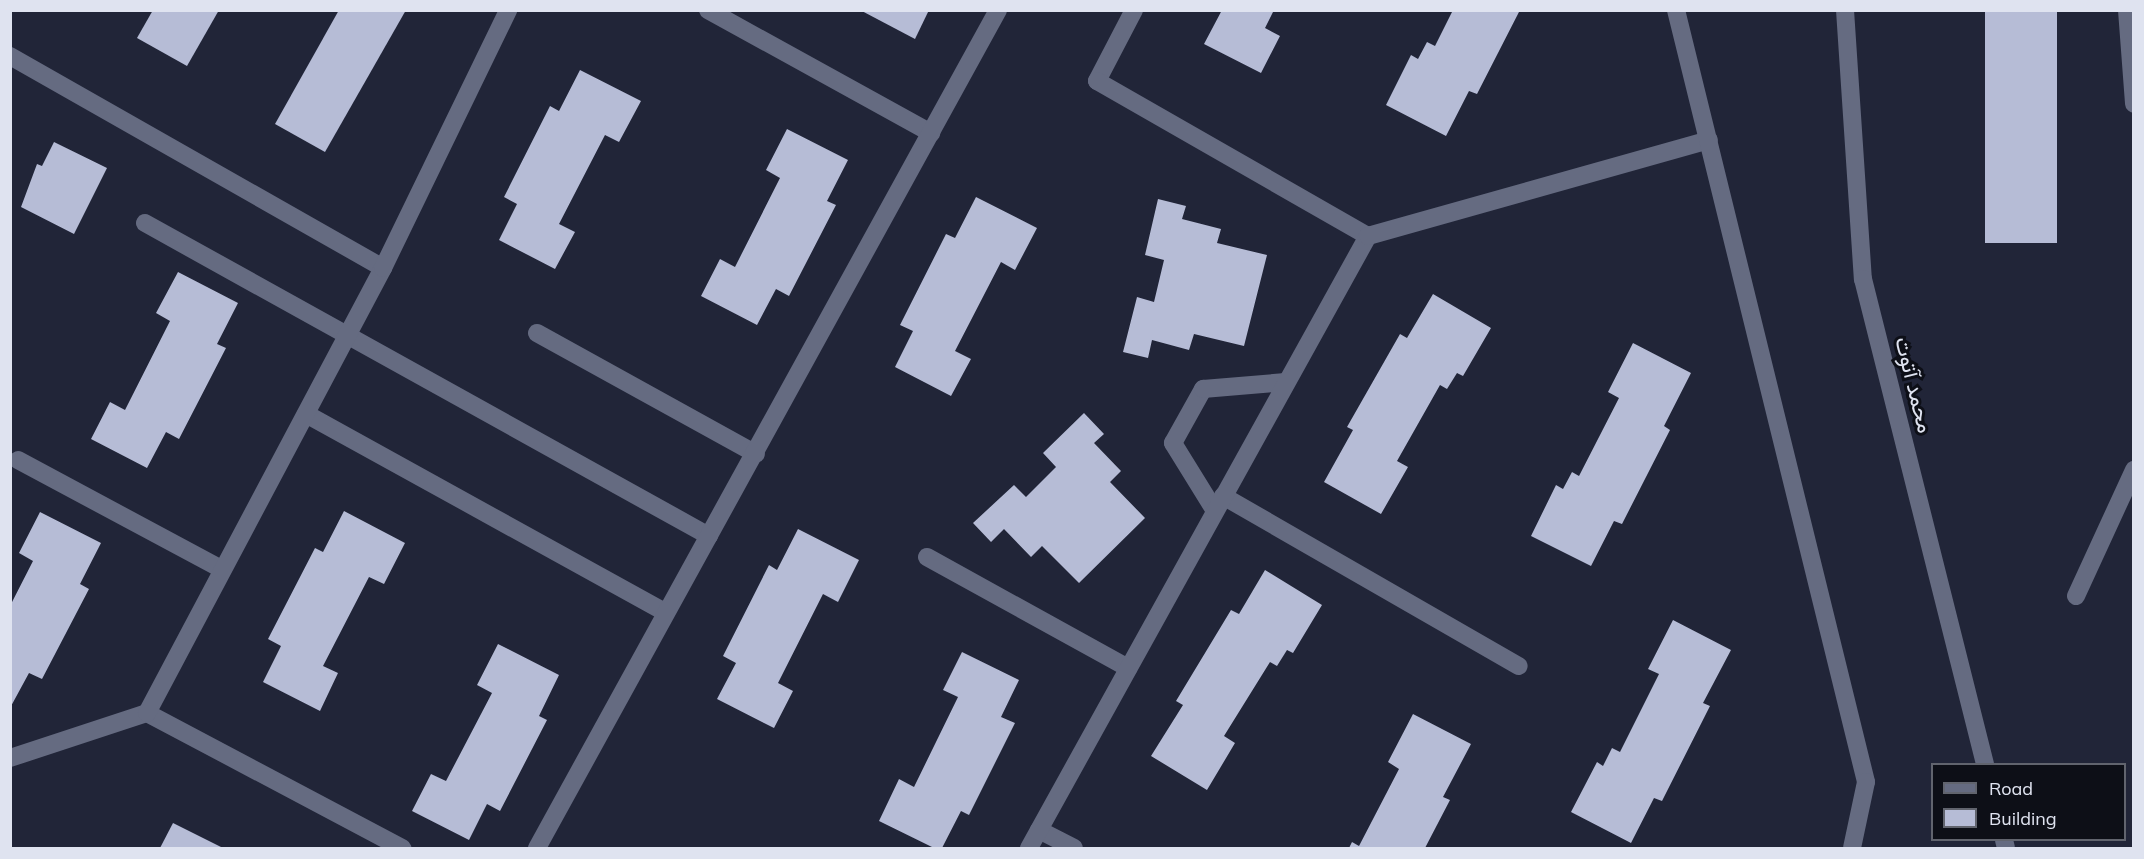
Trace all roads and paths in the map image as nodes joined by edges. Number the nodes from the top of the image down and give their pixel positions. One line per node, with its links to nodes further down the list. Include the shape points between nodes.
1 (508, 10): 14 (street)
2 (708, 10): 10 (street)
3 (998, 10): 10 (street)
4 (1134, 10): 13 (street, via 1097,81)
5 (1676, 10): 11 (street)
6 (1845, 10): 32 (street, محمد آتوت, via 1863,279)
7 (2127, 10): 9 (street)
8 (10, 56): 14 (street)
9 (2133, 104)
10 (931, 133): 19 (street)
11 (1709, 140): 13 (street); 38 (street, via 1866,782)
12 (145, 223): 16 (street)
13 (1368, 236): 17 (street)
14 (382, 268): 16 (street)
15 (537, 333): 19 (street)
16 (348, 334): 18 (street); 23 (street)
17 (1286, 382): 22 (street); 22 (street, via 1203,389 1173,443)
18 (306, 414): 25 (street); 27 (street)
19 (756, 454): 23 (street)
20 (18, 460): 25 (street)
21 (2133, 470): 26 (street)
22 (1219, 504): 28 (street); 29 (street)
23 (709, 536): 27 (street)
24 (927, 557): 29 (street)
25 (221, 569): 30 (street)
26 (2076, 596)
27 (664, 612): 35 (street)
28 (1519, 666)
29 (1128, 668): 33 (street)
30 (147, 712): 31 (street); 34 (street)
31 (10, 758)
32 (1984, 763)
33 (1039, 830): 36 (street); 37 (street)
34 (402, 849)
35 (537, 849)
36 (1029, 849)
37 (1074, 849)
38 (1852, 849)

